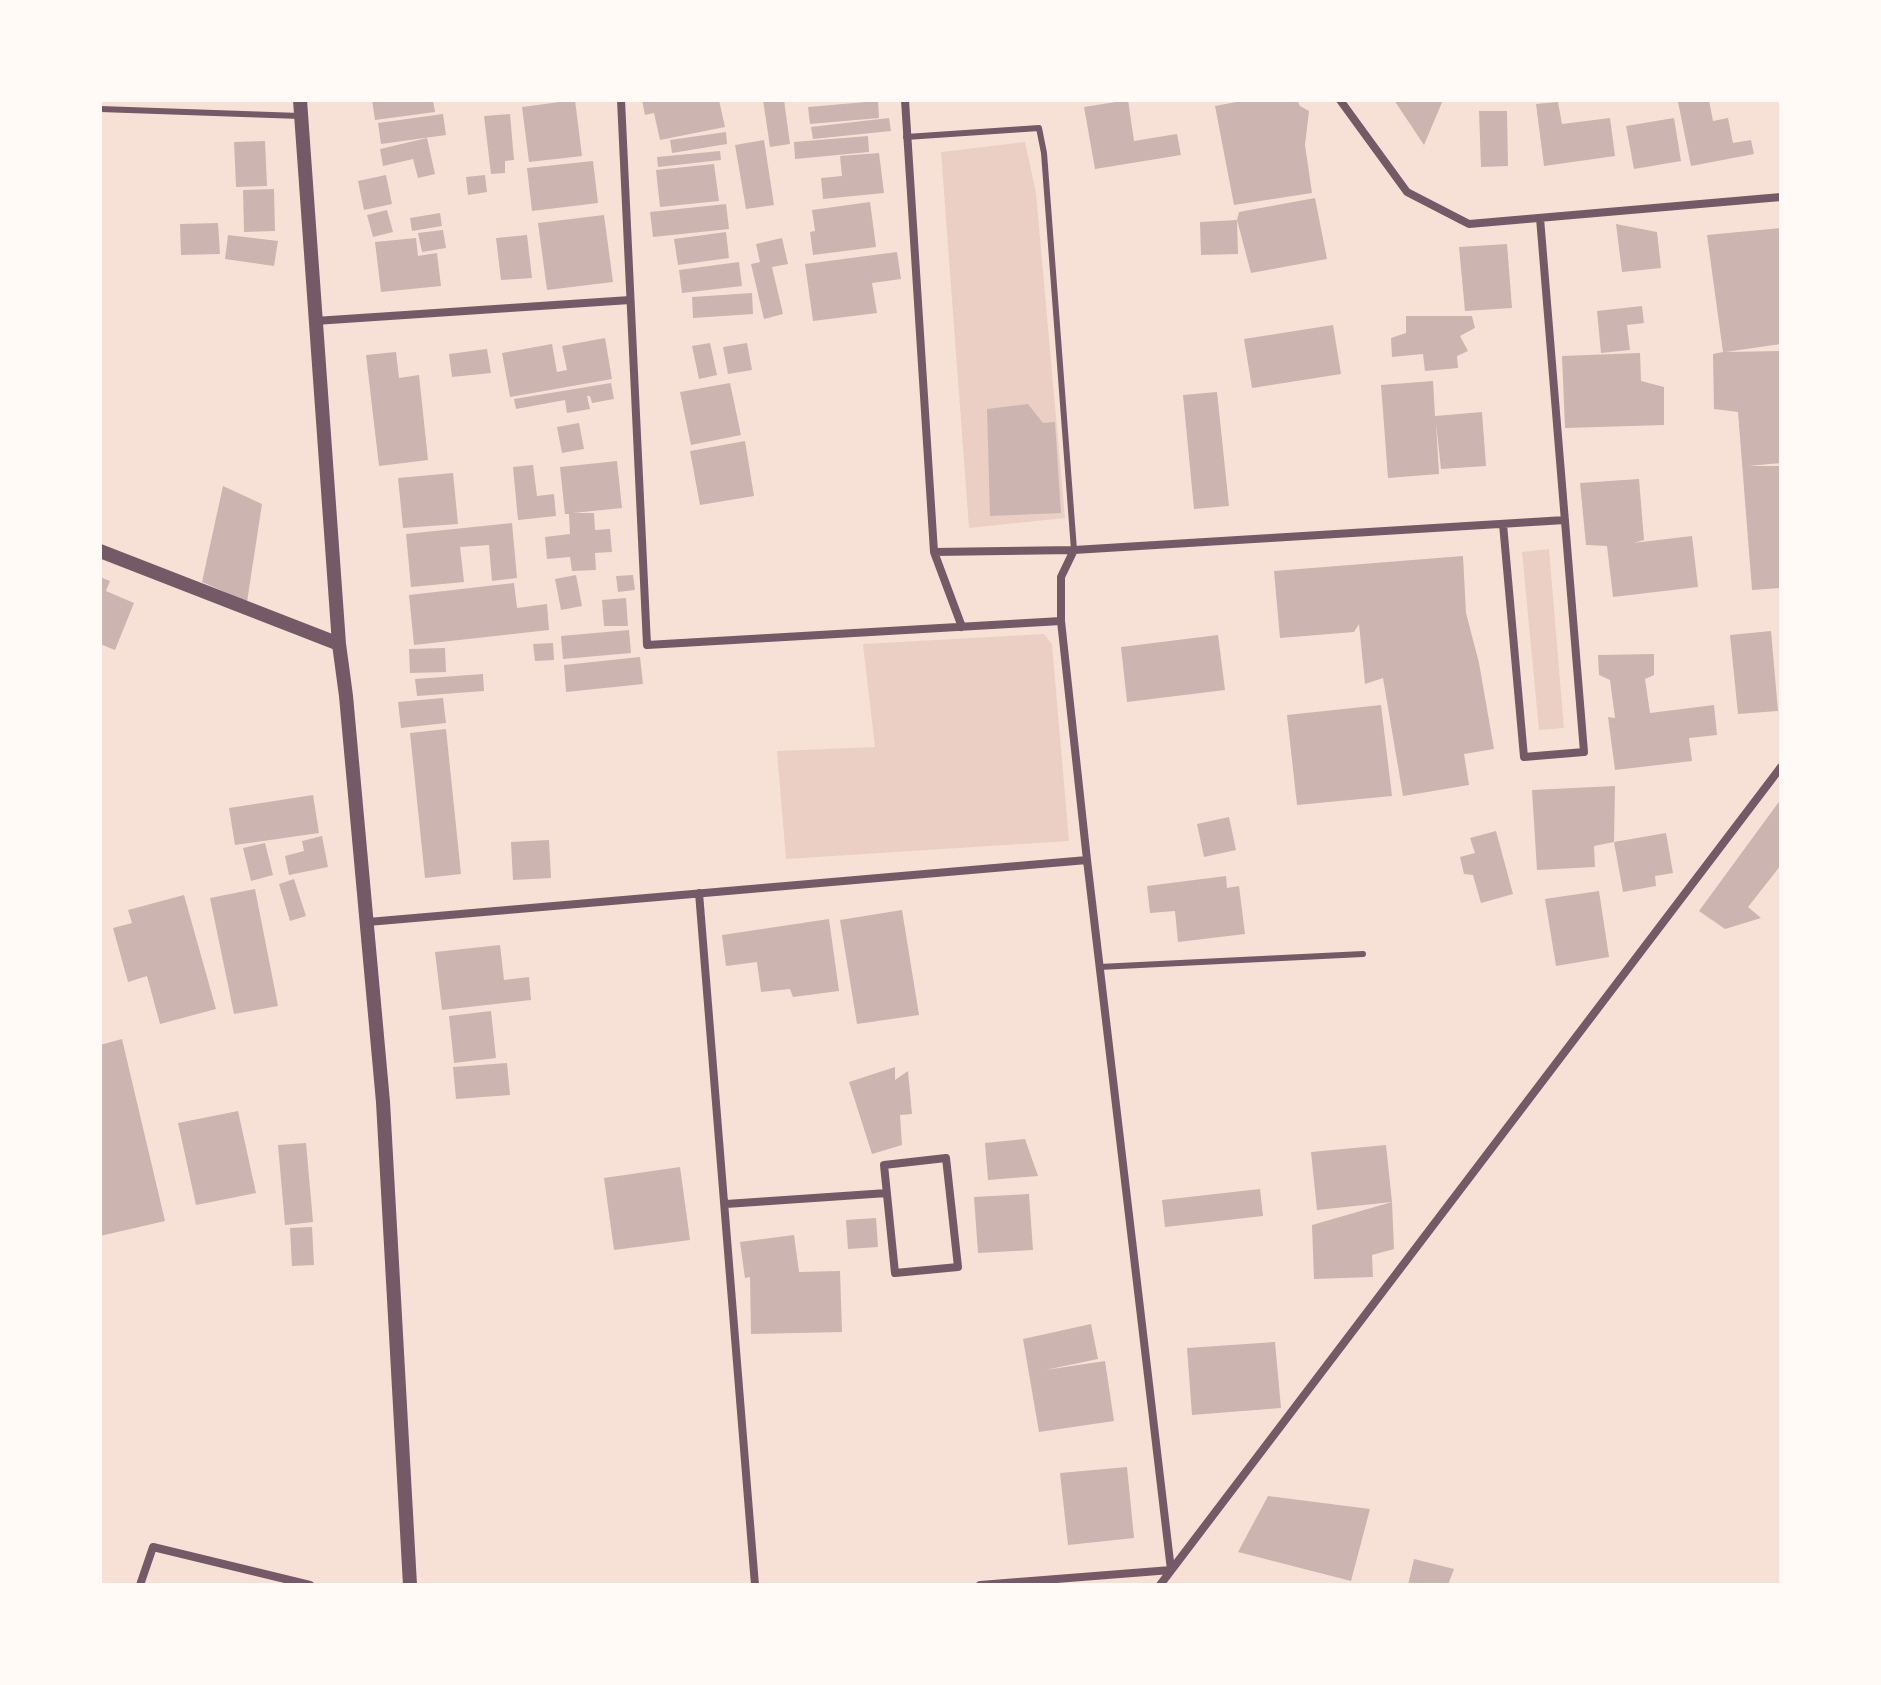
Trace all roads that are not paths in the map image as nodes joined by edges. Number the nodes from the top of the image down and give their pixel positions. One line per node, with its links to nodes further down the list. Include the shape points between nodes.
1 (300, 100): 6 (street)
2 (621, 100): 10 (street)
3 (905, 100): 7 (street)
4 (1340, 100): 9 (street, via 1407,192 1469,224)
5 (100, 109): 6 (lane)
6 (302, 116): 11 (street)
7 (906, 137): 14 (lane, via 1039,128); 16 (street)
8 (1781, 197): 9 (street)
9 (1540, 218): 12 (street)
10 (630, 300): 11 (street); 18 (street, via 647,645)
11 (315, 321): 19 (street)
12 (1565, 520): 13 (street); 13 (street, via 1584,752 1524,757)
13 (1503, 524): 14 (street)
14 (1074, 550): 16 (street); 17 (street, via 1061,577)
15 (100, 551): 19 (street)
16 (934, 552): 18 (street)
17 (1061, 621): 18 (street); 21 (street)
18 (962, 627)
19 (339, 644): 23 (street)
20 (1781, 767): 28 (street)
21 (1087, 860): 22 (street); 25 (street)
22 (699, 893): 23 (street); 27 (street)
23 (368, 922): 31 (street)
24 (1363, 954): 25 (lane)
25 (1099, 967): 28 (street)
26 (887, 1193): 26 (street, via 895,1273 958,1267 946,1158 884,1165); 27 (street)
27 (726, 1204): 32 (street)
28 (1171, 1570): 33 (street); 34 (street)
29 (140, 1585): 30 (street, via 153,1547)
30 (310, 1585)
31 (410, 1585)
32 (755, 1585)
33 (980, 1585)
34 (1160, 1585)

